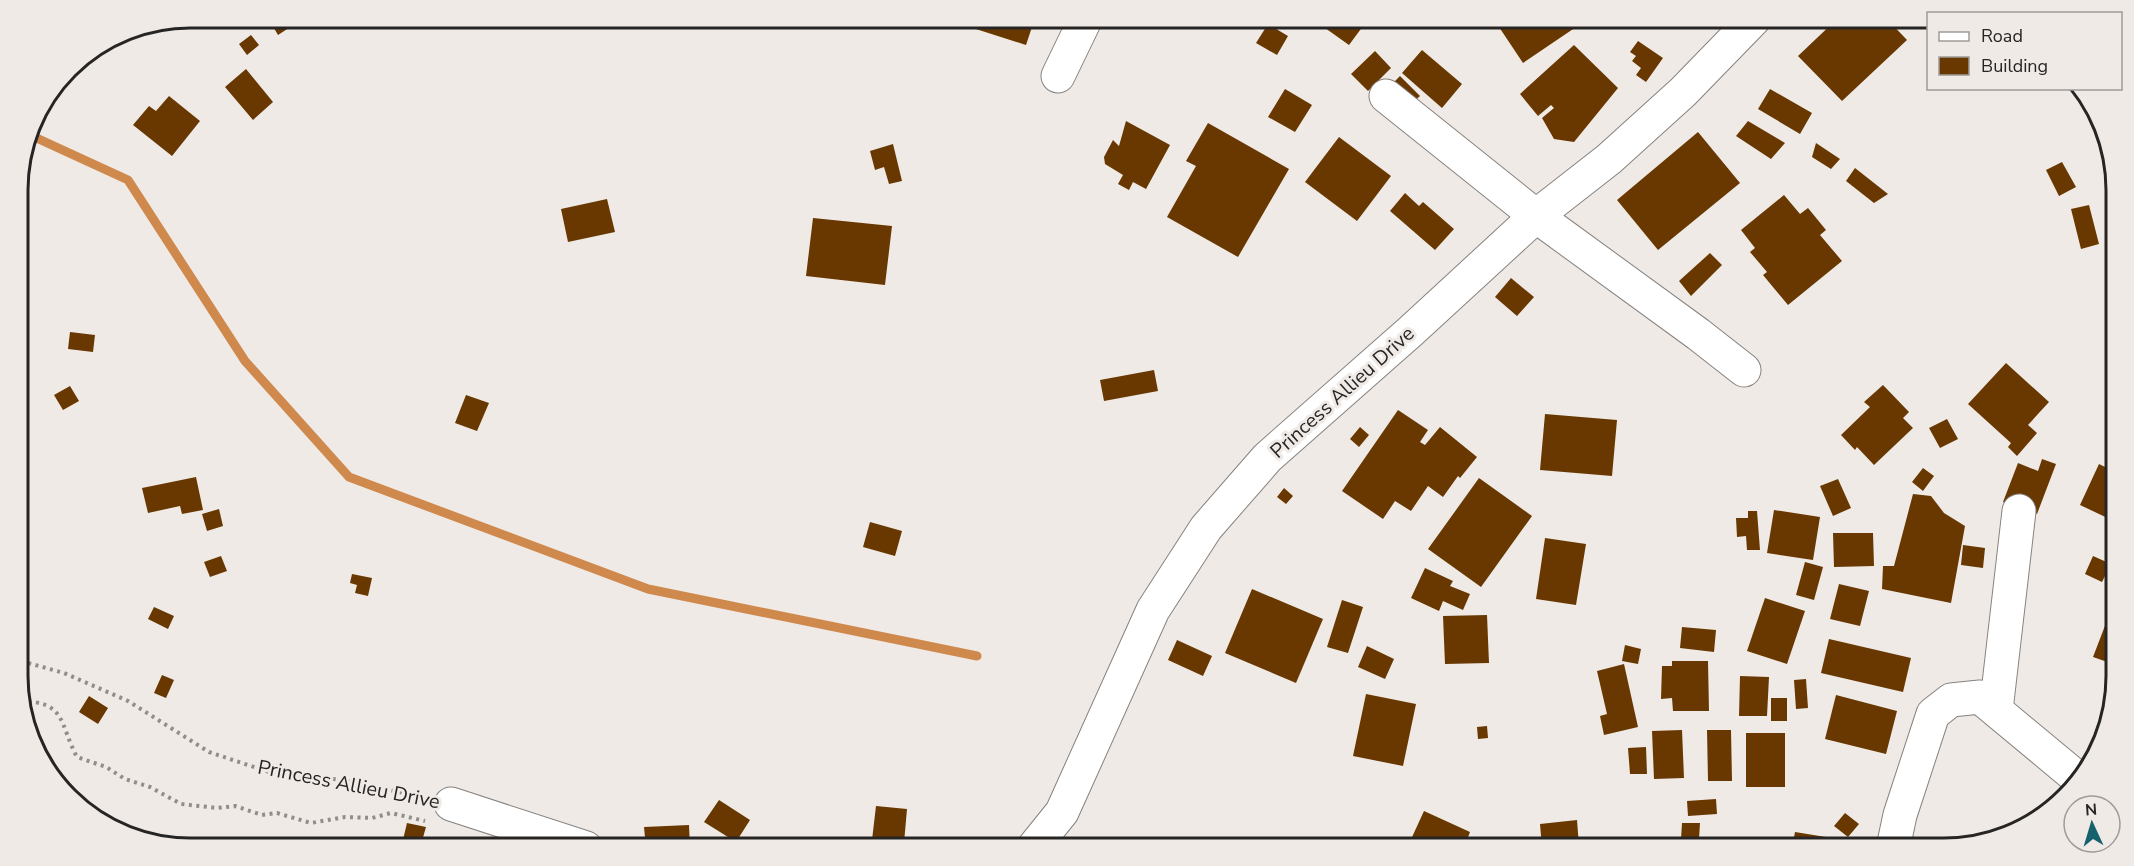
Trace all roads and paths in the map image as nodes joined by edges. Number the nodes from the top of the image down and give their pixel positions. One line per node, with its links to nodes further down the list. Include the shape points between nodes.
1 (1081, 28): 3 (street)
2 (1745, 28): 5 (street, Princess Allieu Drive, via 1609,159)
3 (1058, 75)
4 (1386, 96): 5 (street)
5 (1536, 216): 6 (street); 15 (street, Princess Allieu Drive, via 1267,458 1206,528 1153,610 1062,812)
6 (1744, 370)
7 (2019, 511): 10 (street)
8 (29, 664): 12 (path, Princess Allieu Drive, via 64,673 128,701 209,752 269,772 343,780)
9 (31, 702): 12 (path, via 47,704 57,711 77,757 181,804 235,806 311,823 391,813 441,823)
10 (1988, 704): 11 (street); 13 (street, via 1951,700 1933,714)
11 (2072, 774)
12 (451, 804): 14 (street, Princess Allieu Drive)
13 (1895, 837)
14 (555, 838)
15 (1041, 838)

